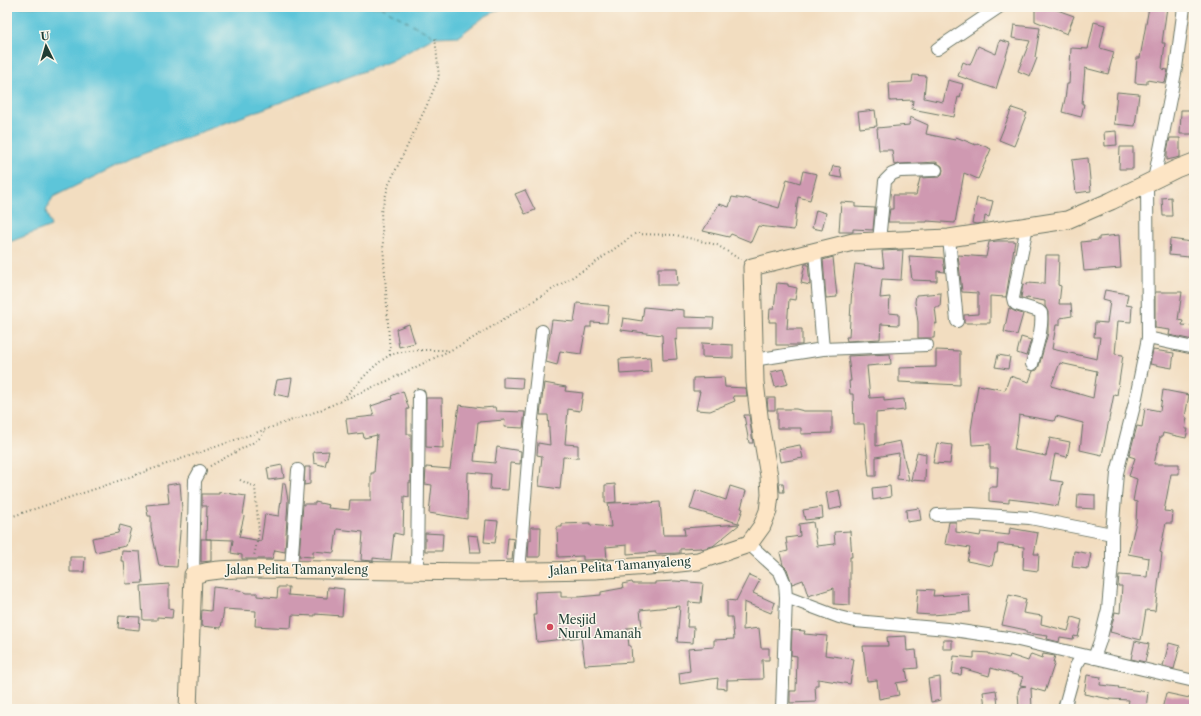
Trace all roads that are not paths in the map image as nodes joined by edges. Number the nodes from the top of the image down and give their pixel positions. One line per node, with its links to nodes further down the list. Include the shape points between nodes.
1 (999, 7): 3 (street)
2 (1184, 7): 6 (street, via 1176,68)
3 (937, 49)
4 (1194, 162): 6 (street)
5 (936, 170): 9 (street, via 900,171 885,181)
6 (1151, 182): 7 (street, via 1067,220); 13 (street)
7 (1027, 226): 8 (street); 18 (street, via 1013,298 1016,304 1039,310 1041,313 1041,325)
8 (949, 238): 9 (street); 11 (street)
9 (879, 241): 10 (street, via 853,242)
10 (815, 252): 16 (street); 17 (street, via 752,267)
11 (957, 321)
12 (542, 331): 27 (street)
13 (1148, 338): 15 (street); 23 (street, via 1117,472)
14 (927, 345): 16 (street)
15 (1194, 348)
16 (824, 349): 17 (street)
17 (754, 360): 24 (street, via 757,405 770,495 768,511 762,526)
18 (1032, 364)
19 (419, 395): 26 (street)
20 (298, 470): 25 (street)
21 (200, 471): 28 (street, via 195,480)
22 (937, 515): 23 (street, via 971,514 1030,518)
23 (1112, 534): 30 (street, via 1108,609 1100,641)
24 (749, 544): 27 (street, Jalan Pelita Tamanyaleng, via 698,560 661,565); 29 (street, via 780,572 786,584)
25 (291, 570): 26 (street, Jalan Pelita Tamanyaleng); 28 (street, Jalan Pelita Tamanyaleng, via 217,569)
26 (417, 571): 27 (street, Jalan Pelita Tamanyaleng)
27 (518, 572)
28 (193, 575): 32 (street)
29 (786, 597): 30 (street, via 855,621 986,634); 33 (street)
30 (1088, 657): 31 (street); 34 (street, via 1076,666)
31 (1194, 681)
32 (188, 709)
33 (782, 709)
34 (1064, 709)

